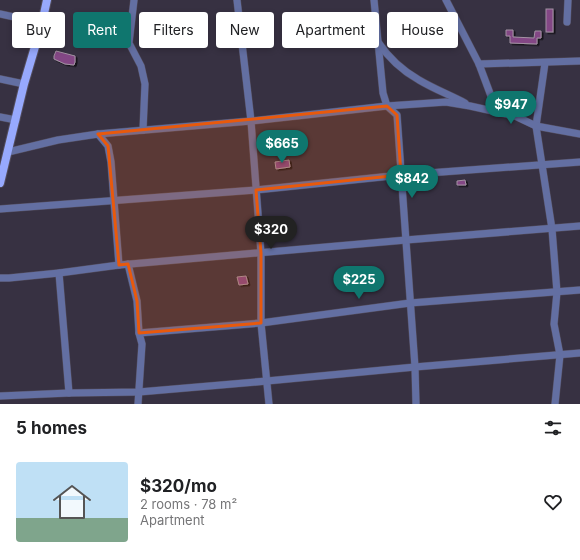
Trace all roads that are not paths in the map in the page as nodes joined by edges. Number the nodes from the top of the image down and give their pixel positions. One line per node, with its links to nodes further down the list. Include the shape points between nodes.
1 (47, 0): 7 (main road)
2 (134, 0): 27 (street, via 129,43 141,66 145,84)
3 (237, 0): 25 (street)
4 (374, 0): 8 (street)
5 (446, 0): 17 (street)
6 (568, 0): 11 (street)
7 (44, 12)
8 (375, 12)
9 (0, 14): 10 (street)
10 (12, 17)
11 (567, 22)
12 (379, 43): 21 (street, via 385,52 419,80)
13 (35, 48): 19 (main road)
14 (379, 48): 20 (street, via 383,93)
15 (580, 61): 16 (street)
16 (545, 63): 17 (street); 26 (street)
17 (479, 64): 22 (street)
18 (0, 79): 19 (street)
19 (24, 84): 24 (main road)
20 (387, 106): 21 (street, via 446,102); 25 (street); 34 (street, via 397,115)
21 (470, 106): 22 (street)
22 (497, 112): 26 (street, via 516,116)
23 (0, 117): 24 (street)
24 (16, 120): 30 (main road)
25 (250, 121): 27 (street); 36 (street)
26 (536, 126): 29 (street); 33 (street)
27 (142, 130): 28 (street)
28 (98, 134): 30 (street); 37 (street, via 108,146)
29 (580, 134)
30 (8, 152): 31 (main road)
31 (3, 160): 35 (main road)
32 (580, 162): 33 (street)
33 (542, 164): 34 (street); 40 (street)
34 (401, 175): 36 (street); 41 (street)
35 (0, 183)
36 (256, 190): 37 (street); 42 (street)
37 (114, 201): 38 (street); 44 (street)
38 (0, 209)
39 (580, 226): 40 (street)
40 (552, 229): 41 (street); 48 (street)
41 (406, 240): 42 (street); 49 (street)
42 (261, 253): 43 (street); 50 (street)
43 (128, 264): 44 (street); 51 (street, via 137,301)
44 (119, 265): 45 (street)
45 (59, 273): 46 (street); 57 (street)
46 (0, 278)
47 (580, 290): 48 (street)
48 (557, 292): 49 (street); 53 (street, via 554,324)
49 (410, 303): 50 (street); 54 (street)
50 (261, 322): 51 (street); 55 (street)
51 (139, 333): 56 (street, via 142,344)
52 (580, 353): 53 (street)
53 (560, 355): 54 (street); 62 (street)
54 (415, 367): 55 (street); 61 (street)
55 (267, 381): 56 (street); 60 (street)
56 (139, 392): 57 (street); 59 (street)
57 (69, 393): 58 (street)
58 (0, 396)
59 (138, 404)
60 (269, 404)
61 (416, 404)
62 (555, 404)

